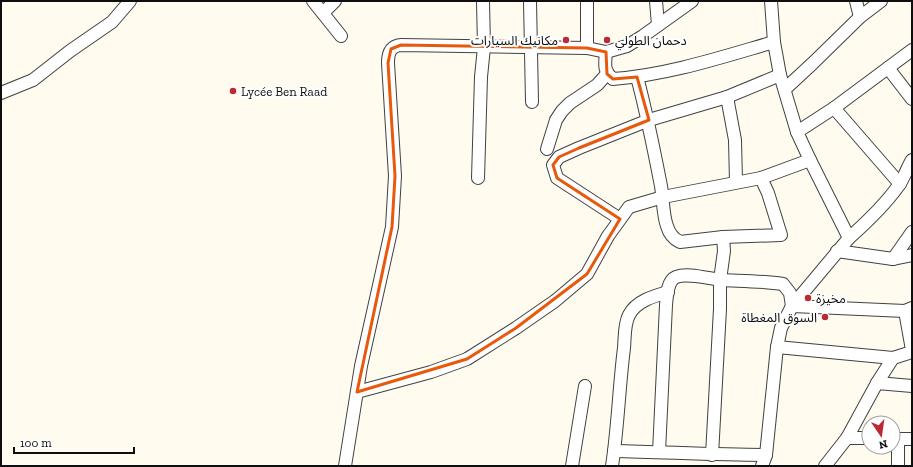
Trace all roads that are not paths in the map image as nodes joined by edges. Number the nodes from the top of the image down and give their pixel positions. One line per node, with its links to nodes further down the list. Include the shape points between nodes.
1 (130, 1): 27 (street, via 112,22 65,54 33,80)
2 (313, 1): 12 (street)
3 (335, 1): 12 (street)
4 (483, 1): 17 (street)
5 (530, 1): 18 (street)
6 (587, 1): 19 (street)
7 (656, 1): 14 (street)
8 (692, 1): 14 (street)
9 (771, 1): 16 (street)
10 (856, 1): 13 (street)
11 (881, 1): 13 (street)
12 (323, 13): 15 (street)
13 (860, 17): 26 (street)
14 (658, 25): 21 (street, via 626,46)
15 (341, 36)
16 (774, 42): 24 (street); 25 (street)
17 (484, 47): 18 (street); 37 (street); 59 (street, via 401,45 391,49 388,55 395,176 392,227)
18 (531, 47): 19 (street); 30 (street)
19 (587, 48): 21 (street)
20 (912, 50): 22 (street)
21 (606, 52): 23 (street)
22 (888, 68): 29 (street); 31 (street)
23 (607, 74): 25 (street, via 614,79); 34 (street, via 597,85 562,111 556,120)
24 (780, 76): 26 (street); 28 (street)
25 (637, 78): 32 (street)
26 (785, 89): 33 (street)
27 (1, 93)
28 (727, 97): 32 (street); 39 (street, via 734,140)
29 (912, 99)
30 (532, 102)
31 (834, 108): 33 (street); 40 (street)
32 (649, 120): 41 (street); 42 (street, via 579,148 560,157 553,165 557,178)
33 (797, 132): 35 (street)
34 (547, 149)
35 (810, 160): 38 (street); 45 (street)
36 (912, 160): 40 (street)
37 (478, 178)
38 (761, 178): 39 (street); 44 (street, via 781,236)
39 (736, 182): 41 (street)
40 (900, 184): 45 (street, via 874,215)
41 (663, 197): 42 (street, via 629,207); 44 (street, via 666,225 676,240 680,242)
42 (620, 219): 59 (street, via 587,274 555,301 495,343 467,359 431,372)
43 (912, 232): 48 (street)
44 (723, 236): 49 (street, via 724,251)
45 (849, 238): 46 (street)
46 (837, 252): 48 (street); 51 (street)
47 (912, 255): 48 (street)
48 (893, 259)
49 (720, 280): 50 (street, via 692,275 676,277 671,281); 51 (street, via 783,284 790,293); 66 (street)
50 (668, 292): 64 (street, via 642,302 629,314 622,358); 65 (street)
51 (792, 306): 52 (street); 53 (street, via 781,328)
52 (909, 310): 54 (street)
53 (777, 348): 55 (street); 68 (street)
54 (912, 351): 55 (street)
55 (893, 358): 56 (street)
56 (877, 383): 58 (street); 60 (street)
57 (585, 386): 70 (street)
58 (912, 386)
59 (357, 392): 69 (street)
60 (847, 438): 61 (street); 72 (street)
61 (861, 438)
62 (901, 439): 63 (street)
63 (912, 439)
64 (614, 451): 65 (street); 71 (street)
65 (659, 452): 66 (street)
66 (712, 455): 68 (street)
67 (897, 455): 73 (street)
68 (764, 460)
69 (345, 466)
70 (572, 466)
71 (612, 466)
72 (825, 466)
73 (898, 466)

